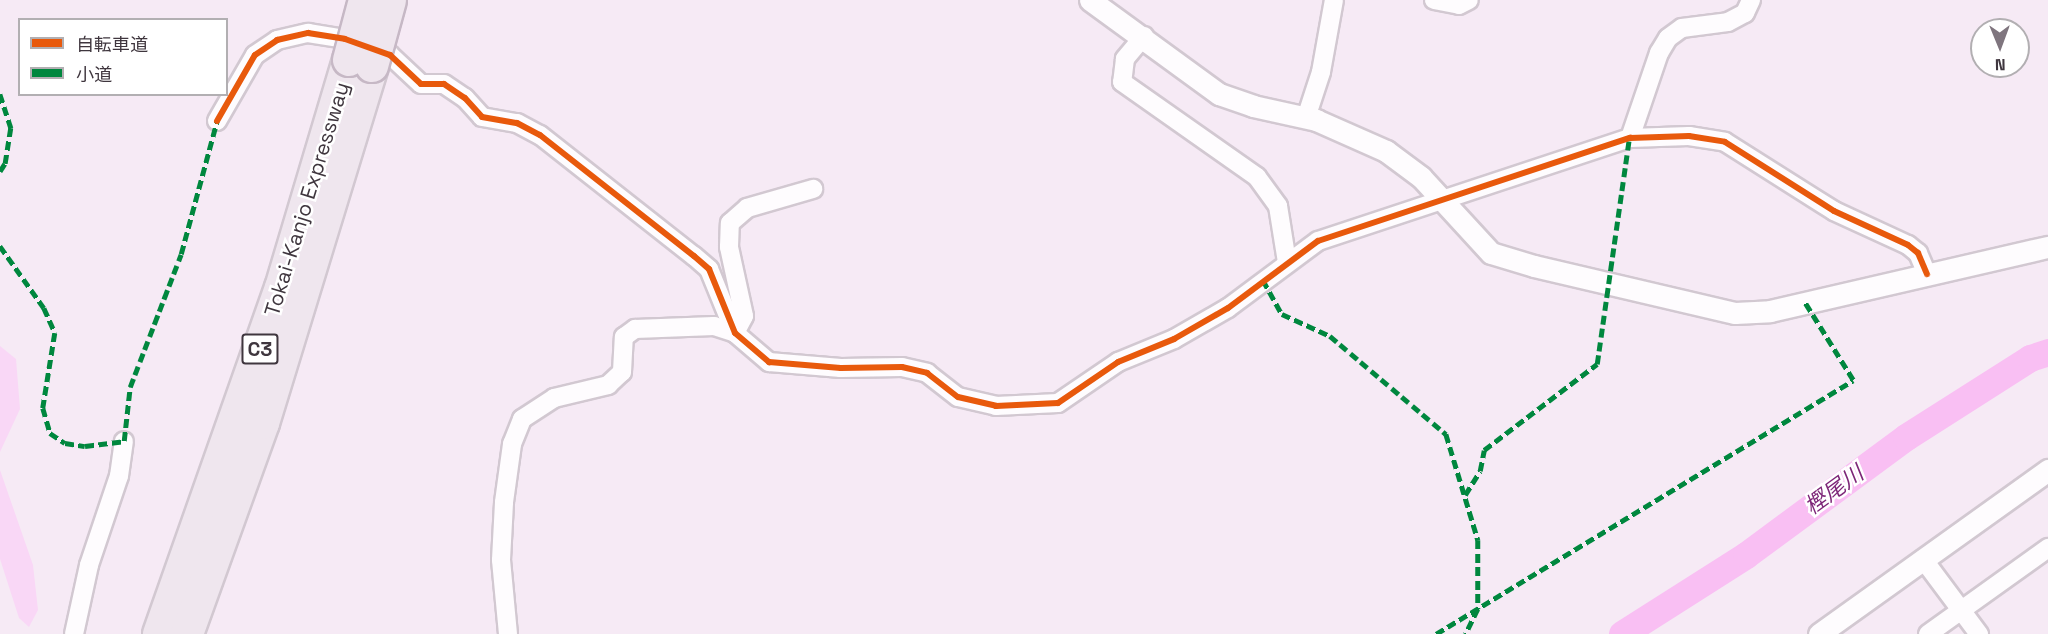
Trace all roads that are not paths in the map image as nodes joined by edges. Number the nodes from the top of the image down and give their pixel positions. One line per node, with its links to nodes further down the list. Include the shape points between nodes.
1 (349, 0): 10 (highway)
2 (365, 0): 10 (highway, Tokai-Kanjo Expressway / C3, bridge)
3 (390, 0): 10 (highway, Tokai-Kanjo Expressway / C3, bridge)
4 (1090, 0): 9 (street)
5 (1334, 0): 11 (street, via 1321,72)
6 (1434, 0): 7 (street, via 1459,5)
7 (1470, 0)
8 (1751, 0): 13 (street, via 1745,13 1728,22 1682,28 1668,38)
9 (1144, 36): 11 (street, via 1219,94); 17 (street, via 1125,59 1122,82 1257,177 1278,206)
10 (353, 60): 26 (highway, Tokai-Kanjo Expressway / C3, via 281,288); 27 (highway, Tokai-Kanjo Expressway / C3, via 263,423)
11 (1306, 118): 15 (street, via 1360,137 1386,151)
12 (217, 121): 19 (street, via 255,56 277,40 308,33 345,39 390,55 422,84 444,84 465,98 482,117 517,123 540,135 694,256 709,269)
13 (1630, 138): 15 (street); 18 (street, via 1689,136 1725,142 1834,211 1908,245 1918,253)
14 (813, 189): 19 (street, via 747,208 730,223 729,247 744,316)
15 (1443, 199): 17 (street, via 1416,211 1346,229 1318,241); 18 (street, via 1491,253 1587,280 1735,313 1770,311)
16 (2048, 247): 18 (street)
17 (1287, 262): 19 (street, via 1228,308 1174,339 1118,363 1058,403 1029,407 973,402 958,397 927,373 902,367 841,368 769,362)
18 (1927, 274)
19 (735, 333): 28 (street, via 714,326 635,329 624,337 622,372 608,384 554,398 522,419 512,444 504,502 501,560)
20 (124, 441): 25 (street, via 119,476 89,565)
21 (2048, 470): 23 (street)
22 (2045, 558): 24 (street)
23 (1923, 559): 24 (street); 29 (street)
24 (1962, 610): 30 (street); 31 (street)
25 (74, 634)
26 (159, 634)
27 (187, 634)
28 (508, 634)
29 (1819, 634)
30 (1928, 634)
31 (1979, 634)

